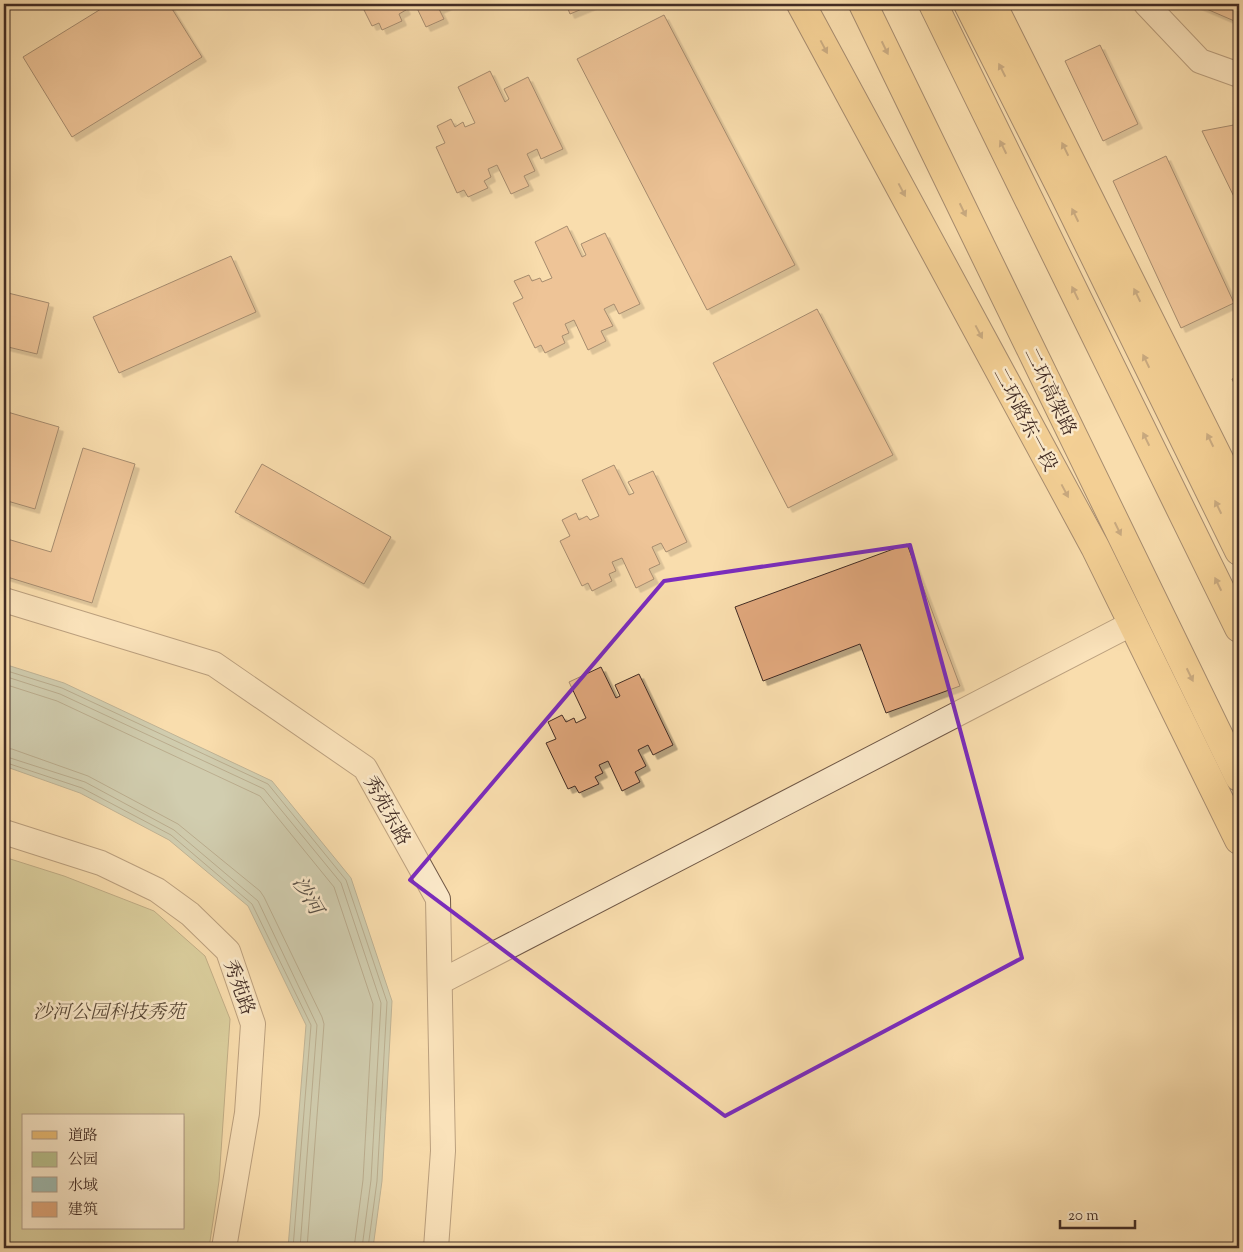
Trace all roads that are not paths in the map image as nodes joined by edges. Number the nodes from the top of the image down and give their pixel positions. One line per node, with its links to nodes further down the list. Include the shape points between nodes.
1 (801, 4): 11 (main road, 二环路东一段, one-way to 11, via 1096,547)
2 (863, 4): 13 (main road, 二环高架路, one-way to 13)
3 (933, 4): 12 (main road, one-way to 3)
4 (968, 4): 9 (main road, one-way to 4)
5 (992, 4): 8 (main road, one-way to 5)
6 (1146, 4): 7 (street, via 1200,61)
7 (1239, 75)
8 (1236, 487)
9 (1239, 551)
10 (4, 600): 16 (street, 秀苑东路, via 214,664 365,768 438,899)
11 (1132, 623): 15 (main road, 二环路东一段); 16 (street)
12 (1239, 628)
13 (1239, 777)
14 (4, 832): 17 (street, 秀苑路, via 101,863 157,890 190,914 228,951 254,1024 247,1113)
15 (1239, 840)
16 (440, 982): 18 (street, 秀苑东路, via 443,1151)
17 (224, 1248)
18 (436, 1248)

